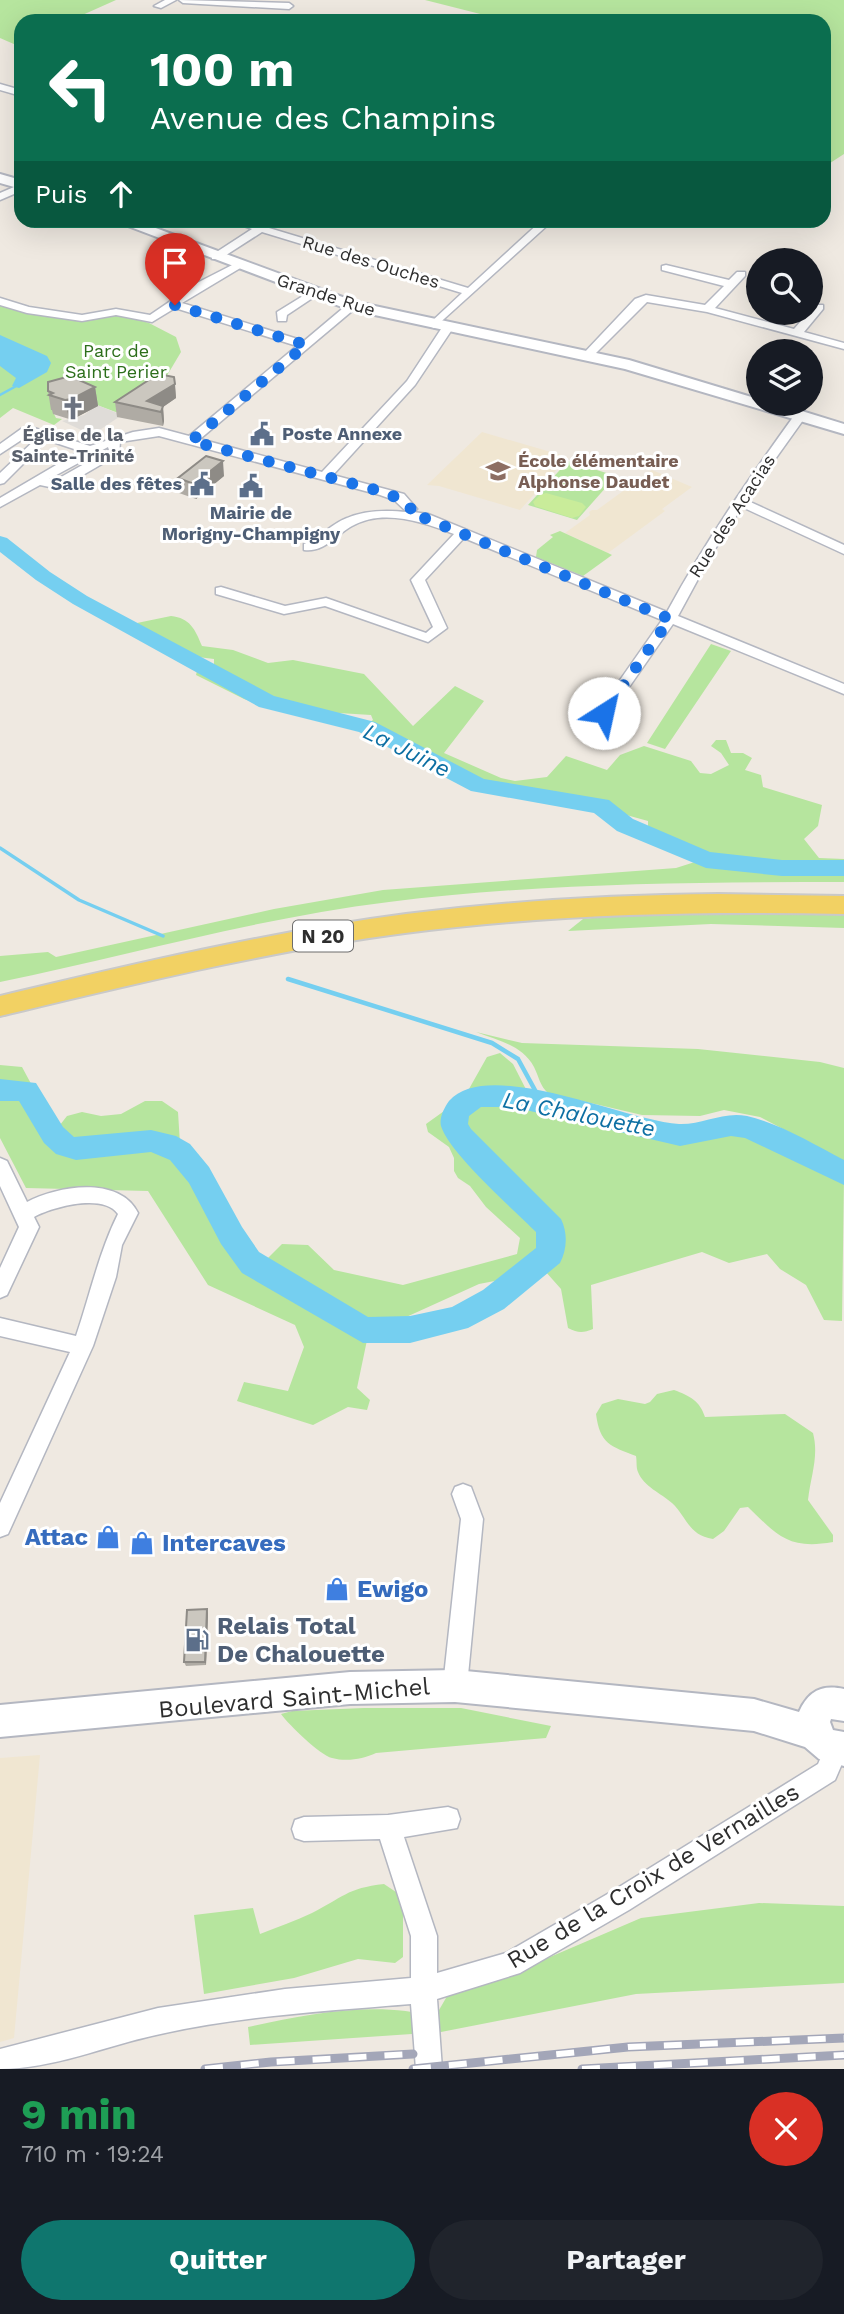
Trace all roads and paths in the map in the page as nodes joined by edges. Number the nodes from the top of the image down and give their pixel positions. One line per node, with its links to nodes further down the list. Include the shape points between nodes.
1 (172, 0): 3 (street)
2 (183, 0): 4 (street)
3 (158, 6)
4 (289, 7)
5 (140, 228): 9 (main road, Grande Rue)
6 (258, 228): 8 (street, Rue des Ouches)
7 (539, 228): 14 (street)
8 (261, 229): 9 (street); 14 (street, Rue des Ouches)
9 (216, 257): 10 (main road, Grande Rue)
10 (238, 265): 15 (main road, Grande Rue); 17 (street)
11 (666, 268): 13 (street)
12 (741, 274): 13 (street)
13 (730, 284): 19 (street)
14 (469, 292): 22 (street)
15 (316, 293): 18 (main road, Grande Rue); 20 (street, via 281,314)
16 (0, 301): 17 (street, via 27,310 90,318 116,312 157,318)
17 (175, 305): 24 (street)
18 (352, 306): 22 (main road, Grande Rue); 24 (street)
19 (708, 309): 23 (street); 26 (street, via 654,299 639,301)
20 (282, 319)
21 (804, 325): 23 (street)
22 (441, 327): 26 (main road, Grande Rue); 35 (street, via 411,383)
23 (796, 334): 25 (street)
24 (306, 345): 32 (street)
25 (841, 345)
26 (587, 356): 27 (main road, Grande Rue)
27 (746, 400)
28 (800, 416): 29 (main road, Grande Rue); 40 (street, Rue des Acacias)
29 (844, 429)
30 (38, 441): 36 (street)
31 (114, 441): 32 (street, via 141,432); 34 (street); 37 (street, via 115,451 70,479 55,486)
32 (191, 441): 35 (street)
33 (0, 450): 34 (street, via 31,430)
34 (89, 450): 37 (street)
35 (327, 474): 42 (street, via 398,497)
36 (0, 480)
37 (39, 480): 39 (street)
38 (0, 488): 39 (street)
39 (16, 494): 41 (street)
40 (739, 501): 45 (street); 47 (street, Rue des Acacias)
41 (0, 503)
42 (414, 513): 43 (street); 44 (street, via 350,521)
43 (461, 534): 46 (street, via 418,580 440,628 428,638 326,602 284,610); 47 (street)
44 (309, 547)
45 (844, 550)
46 (221, 591)
47 (670, 619): 48 (street); 49 (street, Rue des Acacias)
48 (844, 689)
49 (604, 713)
50 (844, 893): 52 (main road, N 20, via 649,892 493,902 337,922 205,946)
51 (844, 905): 53 (main road, N 20, via 652,903 498,912 211,957)
52 (0, 993)
53 (0, 1006)
54 (0, 1166): 55 (street)
55 (23, 1214): 56 (street, via 29,1227); 58 (street, via 48,1200 98,1195 121,1203 128,1213 112,1245)
56 (0, 1289)
57 (0, 1327): 58 (street)
58 (83, 1346): 60 (street)
59 (463, 1494): 61 (street, via 472,1519)
60 (0, 1527)
61 (456, 1686): 62 (main road, Boulevard Saint-Michel, via 350,1688); 63 (main road, Boulevard Saint-Michel, via 754,1715)
62 (0, 1721)
63 (831, 1729): 67 (street, Rue de la Croix de Vernailles, via 827,1772 511,1964)
64 (448, 1819): 65 (street)
65 (388, 1827): 66 (street); 67 (street, via 425,1937)
66 (304, 1829)
67 (424, 1990): 68 (street, Rue de la Croix de Vernailles, via 285,2002 158,2021); 69 (street)
68 (0, 2062)
69 (429, 2069)

